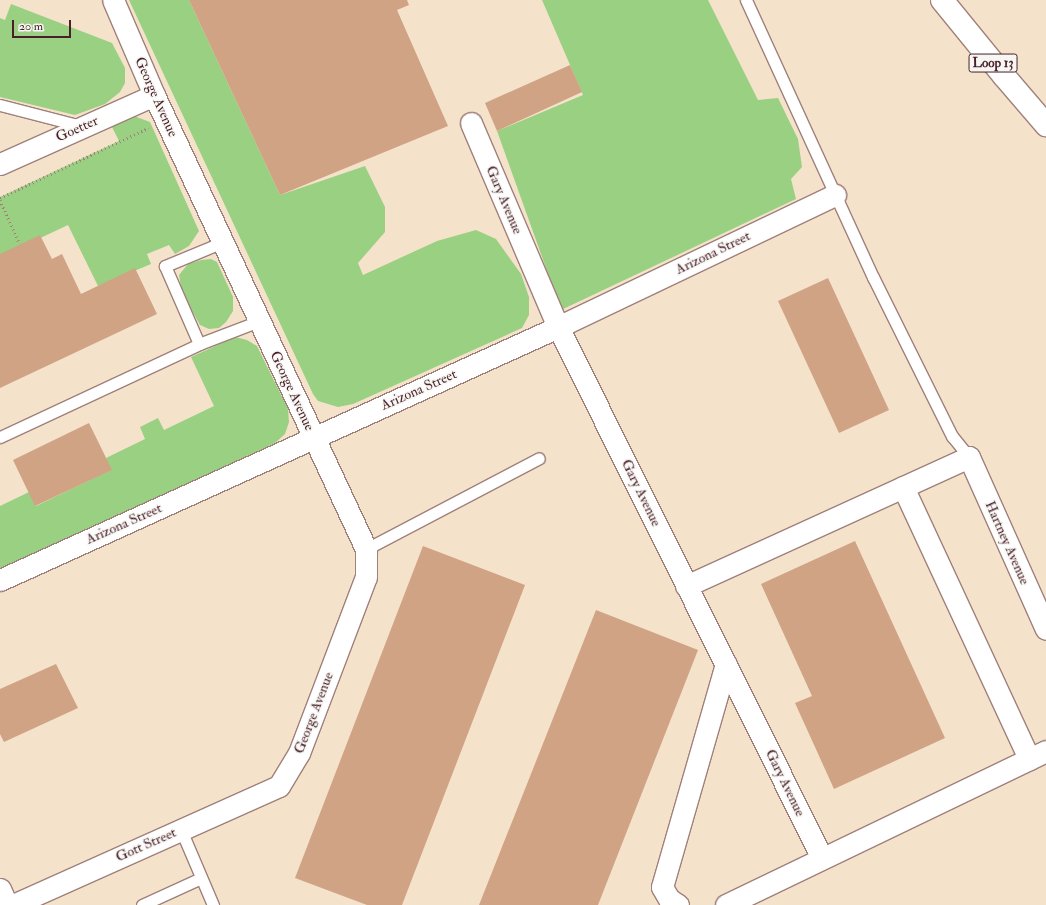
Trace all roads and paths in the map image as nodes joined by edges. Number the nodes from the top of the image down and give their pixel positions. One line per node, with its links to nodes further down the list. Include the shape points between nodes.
1 (113, 0): 4 (street, George Avenue)
2 (746, 0): 11 (lane)
3 (942, 0): 8 (main road, Loop 13)
4 (154, 94): 6 (street, George Avenue); 9 (street, Goetter)
5 (0, 105): 9 (lane)
6 (166, 120): 12 (path); 13 (street, George Avenue)
7 (471, 123): 16 (street, Gary Avenue)
8 (1046, 125)
9 (82, 126): 10 (street, Goetter)
10 (0, 164)
11 (835, 195): 16 (street, Arizona Street); 20 (lane, via 952,436)
12 (0, 199): 14 (path)
13 (222, 242): 15 (street, George Avenue); 17 (lane, via 165,266)
14 (20, 244)
15 (259, 321): 17 (lane); 19 (street, George Avenue)
16 (558, 326): 19 (street, Arizona Street); 25 (street, Gary Avenue)
17 (199, 344): 18 (lane)
18 (0, 437)
19 (314, 437): 23 (street, George Avenue); 24 (street, Arizona Street)
20 (969, 457): 22 (street); 26 (street, Hartney Avenue)
21 (539, 458): 23 (lane)
22 (903, 487): 25 (street); 28 (street)
23 (366, 549): 29 (street, George Avenue, via 366,577 299,753)
24 (0, 580)
25 (686, 586): 27 (street, Gary Avenue)
26 (1046, 629)
27 (726, 664): 31 (street, Gary Avenue); 37 (street, via 662,886 669,899)
28 (1038, 755): 31 (street)
29 (278, 786): 30 (street, Gott Street)
30 (181, 830): 32 (lane); 34 (street, Gott Street)
31 (822, 858): 38 (street)
32 (201, 878): 35 (lane); 36 (lane)
33 (0, 889): 34 (street)
34 (13, 905)
35 (142, 905)
36 (213, 905)
37 (678, 905)
38 (726, 905)

